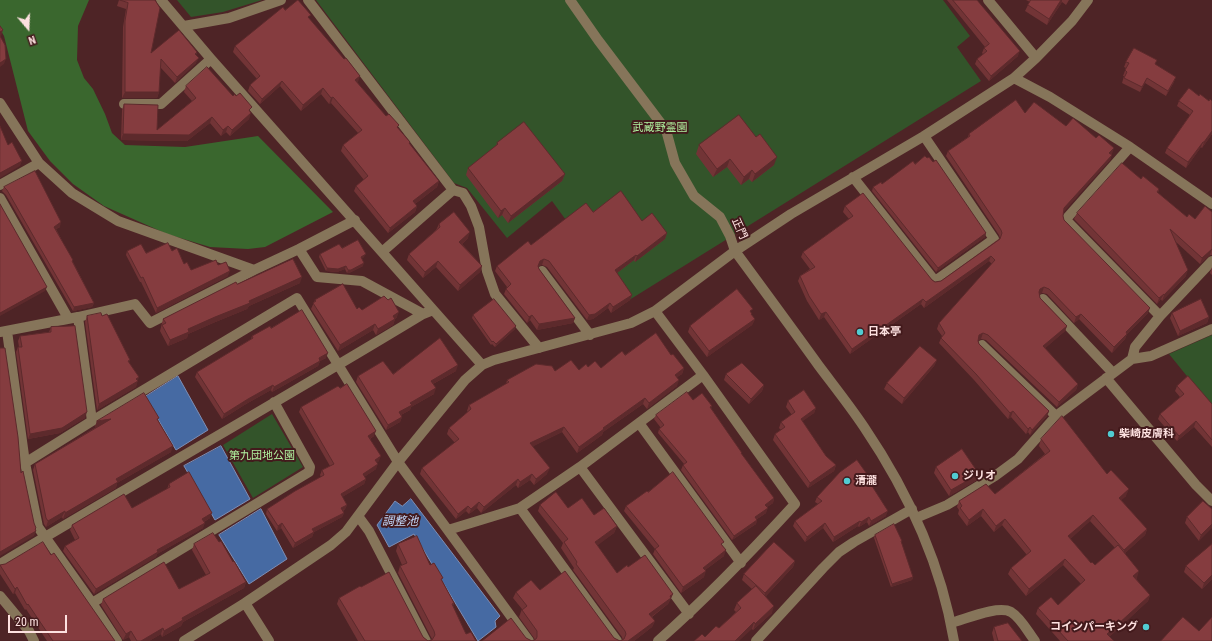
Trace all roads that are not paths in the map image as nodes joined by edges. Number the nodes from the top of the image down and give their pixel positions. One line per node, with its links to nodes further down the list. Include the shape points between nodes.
1 (161, 0): 7 (street)
2 (281, 0): 7 (street, via 228,18)
3 (308, 0): 18 (street)
4 (570, 0): 23 (street, 正門, via 666,130 675,163 694,196 720,217)
5 (988, 0): 8 (street)
6 (1088, 0): 8 (street, via 1072,21)
7 (184, 26): 9 (street)
8 (1036, 58): 10 (street)
9 (211, 59): 12 (street, via 161,104); 21 (street)
10 (1014, 78): 13 (street); 14 (street, via 1050,97)
11 (0, 103): 15 (street)
12 (124, 104)
13 (924, 136): 16 (street); 16 (street, via 994,238 935,280)
14 (1130, 147): 20 (street); 32 (street, via 1067,221)
15 (39, 163): 17 (street); 26 (street, via 72,193 118,221)
16 (853, 177): 23 (street)
17 (0, 186)
18 (453, 190): 24 (street); 38 (street, via 463,193 471,206 495,294)
19 (0, 198): 33 (street)
20 (1212, 204)
21 (355, 220): 22 (street); 24 (street)
22 (299, 249): 26 (street); 31 (street, via 317,278 362,281)
23 (735, 251): 30 (street); 53 (street, 正門, via 864,427)
24 (382, 252): 29 (street)
25 (1212, 262): 32 (street)
26 (254, 270): 33 (street, via 150,323 135,304)
27 (542, 271): 36 (street)
28 (1044, 299): 43 (street)
29 (433, 310): 31 (street); 40 (street)
30 (655, 311): 36 (street, via 631,323); 42 (street)
31 (423, 314): 41 (street)
32 (1160, 316): 39 (street, via 1135,347)
33 (73, 318): 35 (street); 46 (street)
34 (1212, 329): 39 (street, via 1151,356)
35 (4, 331): 49 (street)
36 (590, 335): 38 (street)
37 (982, 345): 45 (street)
38 (539, 348): 40 (street)
39 (1132, 359): 43 (street)
40 (482, 365): 48 (street, via 465,380)
41 (339, 366): 44 (street); 46 (street, via 297,298); 48 (street)
42 (703, 375): 47 (street); 57 (street, via 796,504)
43 (1109, 375): 45 (street); 51 (street)
44 (274, 402): 56 (street); 60 (street, via 310,467 310,472)
45 (1056, 416): 53 (street, via 1018,459 995,476 947,505)
46 (92, 421): 49 (street)
47 (639, 423): 50 (street); 57 (street)
48 (398, 462): 54 (street); 55 (street)
49 (25, 463): 56 (street, via 38,527)
50 (580, 467): 52 (street); 62 (street)
51 (1212, 502)
52 (520, 508): 55 (street); 70 (street)
53 (914, 514): 63 (street, 正門, via 939,575); 72 (street, via 854,542 839,552)
54 (358, 516): 61 (street, via 346,532 331,545); 68 (street, via 369,531)
55 (448, 530): 69 (street)
56 (46, 537): 58 (street); 60 (street)
57 (741, 563): 62 (street)
58 (0, 564)
59 (0, 596): 64 (street, via 29,631)
60 (92, 603): 65 (street)
61 (245, 603): 66 (street); 67 (street)
62 (689, 614): 71 (street)
63 (951, 623): 73 (street, 正門); 74 (street, via 1001,609 1017,617)
64 (34, 641)
65 (117, 641)
66 (184, 641)
67 (269, 641)
68 (426, 641)
69 (529, 641)
70 (617, 641)
71 (658, 641)
72 (756, 641)
73 (954, 641)
74 (1036, 641)

